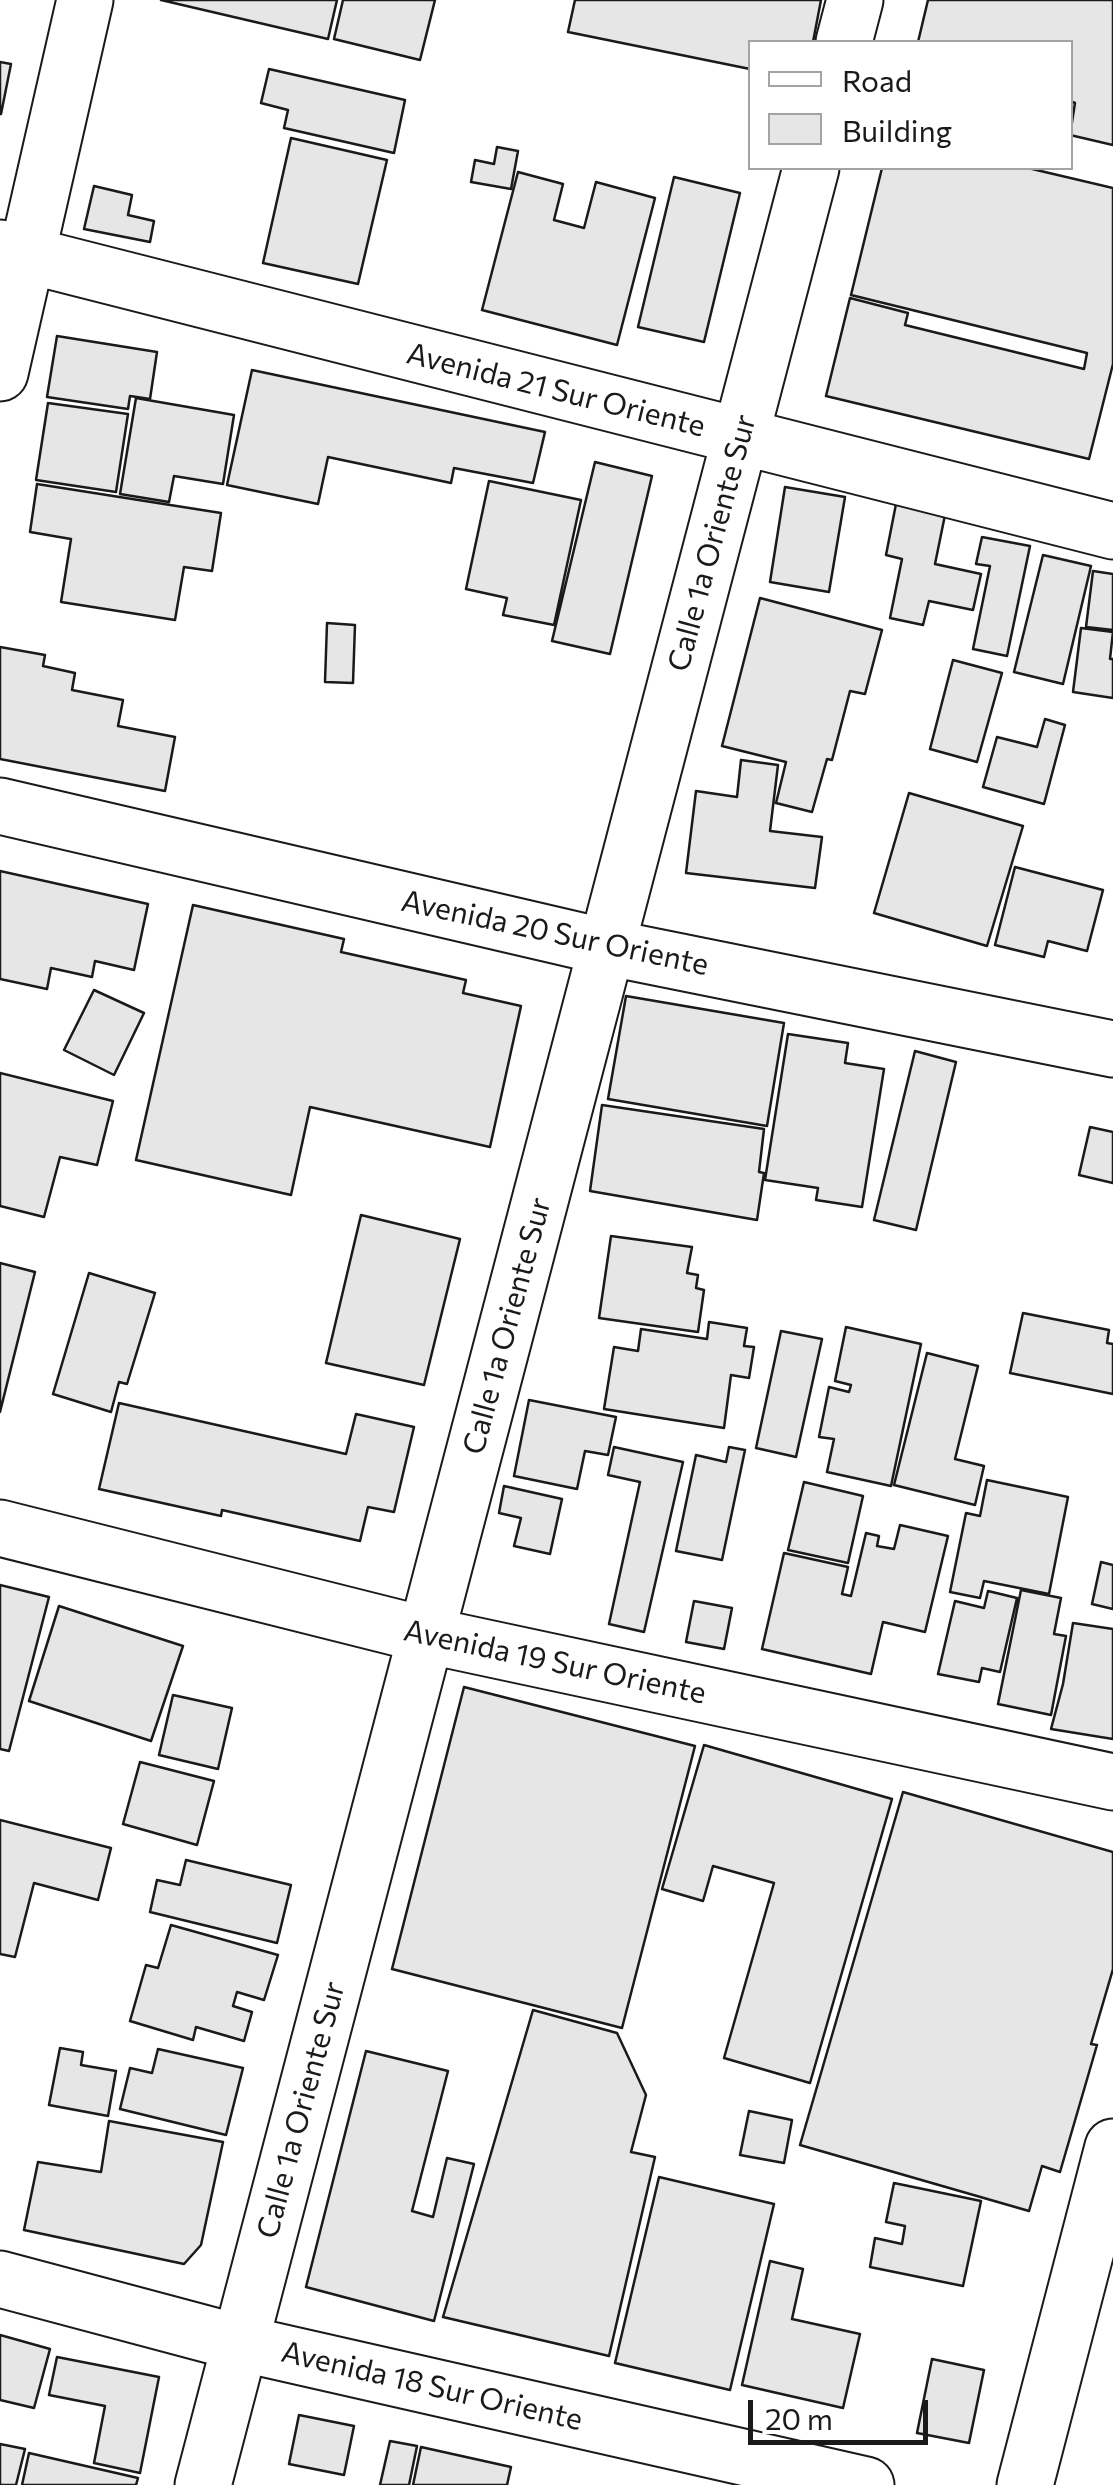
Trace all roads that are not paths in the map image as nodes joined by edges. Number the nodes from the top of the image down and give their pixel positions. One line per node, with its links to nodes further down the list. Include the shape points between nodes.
1 (85, 0): 5 (street)
2 (855, 0): 3 (street)
3 (845, 40)
4 (810, 170): 7 (street, Calle 1a Oriente Sur)
5 (14, 252): 6 (street); 7 (street, Avenida 21 Sur Oriente)
6 (0, 372)
7 (740, 437): 8 (street, Avenida 21 Sur Oriente); 10 (street, Calle 1a Oriente Sur)
8 (1113, 532)
9 (0, 806): 10 (street, Avenida 20 Sur Oriente)
10 (606, 947): 11 (street, Avenida 20 Sur Oriente); 13 (street, Calle 1a Oriente Sur)
11 (1113, 1048)
12 (0, 1528): 13 (street, Avenida 19 Sur Oriente)
13 (426, 1635): 14 (street, Avenida 19 Sur Oriente); 17 (street, Calle 1a Oriente Sur)
14 (1113, 1782)
15 (1113, 2146): 20 (street)
16 (0, 2279): 17 (street, Avenida 18 Sur Oriente)
17 (240, 2342): 18 (street, Calle 1a Oriente Sur); 19 (street, Avenida 18 Sur Oriente)
18 (202, 2485)
19 (866, 2485)
20 (1025, 2485)

